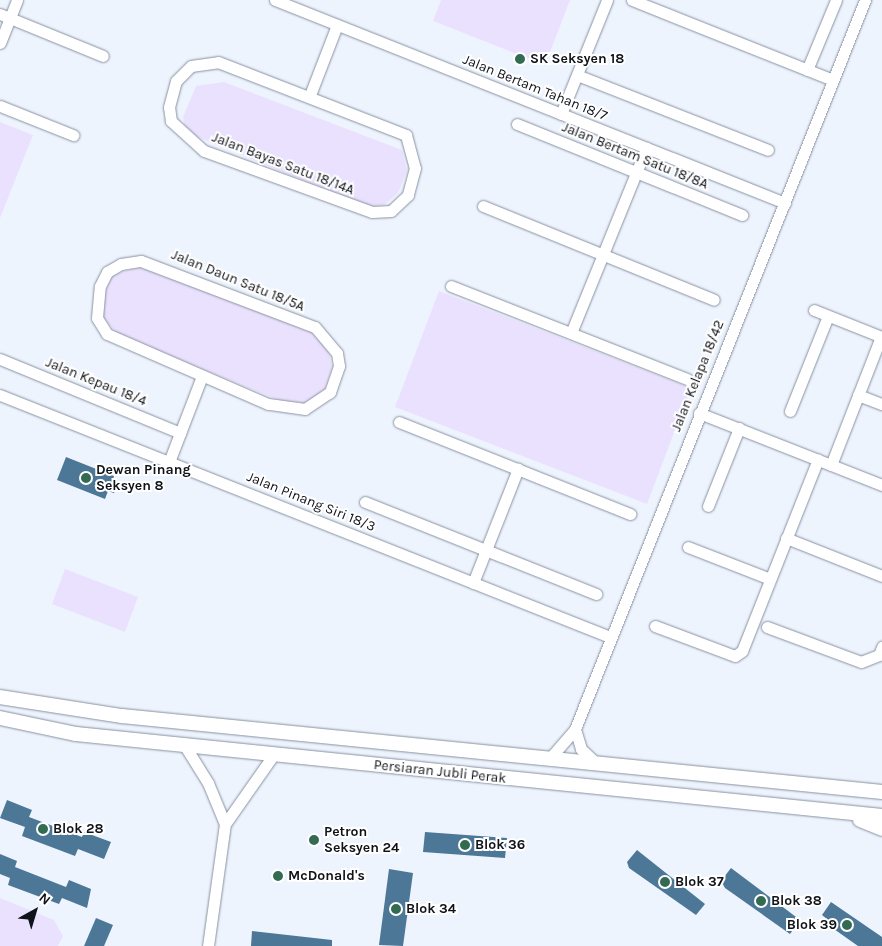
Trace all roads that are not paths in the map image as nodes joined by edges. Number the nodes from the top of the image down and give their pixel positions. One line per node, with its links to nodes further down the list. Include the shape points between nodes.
1 (17, 0): 7 (street)
2 (275, 0): 8 (street, Jalan Bertam Tahan 18/7)
3 (607, 0): 12 (street)
4 (632, 0): 11 (street)
5 (836, 0): 11 (street)
6 (865, 0): 13 (street, Jalan Kelapa 18/42)
7 (5, 16): 9 (street); 10 (street)
8 (338, 25): 14 (street); 16 (street, Jalan Bertam Tahan 18/7)
9 (0, 43)
10 (103, 56)
11 (807, 70): 13 (street)
12 (577, 75): 16 (street); 20 (street)
13 (833, 80): 22 (street, Jalan Kelapa 18/42)
14 (310, 95): 14 (street, Jalan Bayas Satu 18/14A, via 406,135 415,168 408,195 391,211 352,207 204,151 171,122 169,106 176,81 191,66 218,62)
15 (0, 106): 18 (street)
16 (562, 114): 19 (street, Jalan Bertam Tahan 18/7)
17 (517, 124): 21 (street, Jalan Bertam Satu 18/8A)
18 (73, 135)
19 (646, 148): 21 (street); 22 (street, Jalan Bertam Tahan 18/7)
20 (768, 150)
21 (636, 173): 24 (street, Jalan Bertam Satu 18/8A); 25 (street)
22 (785, 203): 39 (street, Jalan Kelapa 18/42)
23 (483, 206): 25 (street)
24 (742, 215)
25 (603, 255): 27 (street); 30 (street)
26 (451, 286): 30 (street)
27 (714, 300)
28 (814, 310): 29 (street)
29 (828, 316): 31 (street); 38 (street)
30 (570, 333): 34 (street)
31 (881, 337): 36 (street)
32 (0, 359): 42 (street, Jalan Kepau 18/4)
33 (202, 376): 33 (street, Jalan Daun Satu 18/5A, via 107,334 95,305 107,272 120,264 141,261 160,266 315,327 337,353 340,366 330,392 305,409 268,404); 42 (street)
34 (687, 379)
35 (0, 395): 44 (street, Jalan Pinang Siri 18/3)
36 (858, 395): 37 (street); 45 (street)
37 (882, 404)
38 (790, 411)
39 (699, 413): 41 (street); 60 (street, Jalan Kelapa 18/42)
40 (399, 422): 46 (street)
41 (739, 428): 43 (street); 49 (street)
42 (180, 433): 44 (street)
43 (818, 460): 45 (street); 51 (street)
44 (169, 462): 56 (street, Jalan Pinang Siri 18/3)
45 (830, 465): 47 (street)
46 (518, 469): 50 (street); 53 (street)
47 (882, 485)
48 (364, 502): 53 (street)
49 (708, 506)
50 (630, 514)
51 (786, 538): 54 (street); 55 (street)
52 (688, 547): 55 (street)
53 (486, 550): 56 (street); 57 (street)
54 (882, 576)
55 (770, 579): 58 (street, via 742,652 735,656)
56 (473, 583): 60 (street, Jalan Pinang Siri 18/3)
57 (596, 594)
58 (656, 626)
59 (768, 627): 61 (street, via 861,662)
60 (610, 637): 64 (street, Jalan Kelapa 18/42)
61 (880, 651)
62 (0, 697): 67 (main road, Persiaran Jubli Perak, via 122,716)
63 (0, 718): 65 (main road, Persiaran Jubli Perak, via 76,734)
64 (575, 730): 67 (street, Jalan Kelapa 18/42); 68 (street, via 581,749)
65 (185, 746): 66 (main road, Persiaran Jubli Perak); 72 (street, via 208,783)
66 (274, 754): 70 (main road, Persiaran Jubli Perak); 72 (street)
67 (550, 758): 68 (main road, Persiaran Jubli Perak)
68 (597, 764): 69 (main road, Persiaran Jubli Perak)
69 (882, 792)
70 (845, 814): 71 (main road, Persiaran Jubli Perak); 73 (main road)
71 (882, 816)
72 (225, 824): 74 (street)
73 (882, 829)
74 (208, 946)

